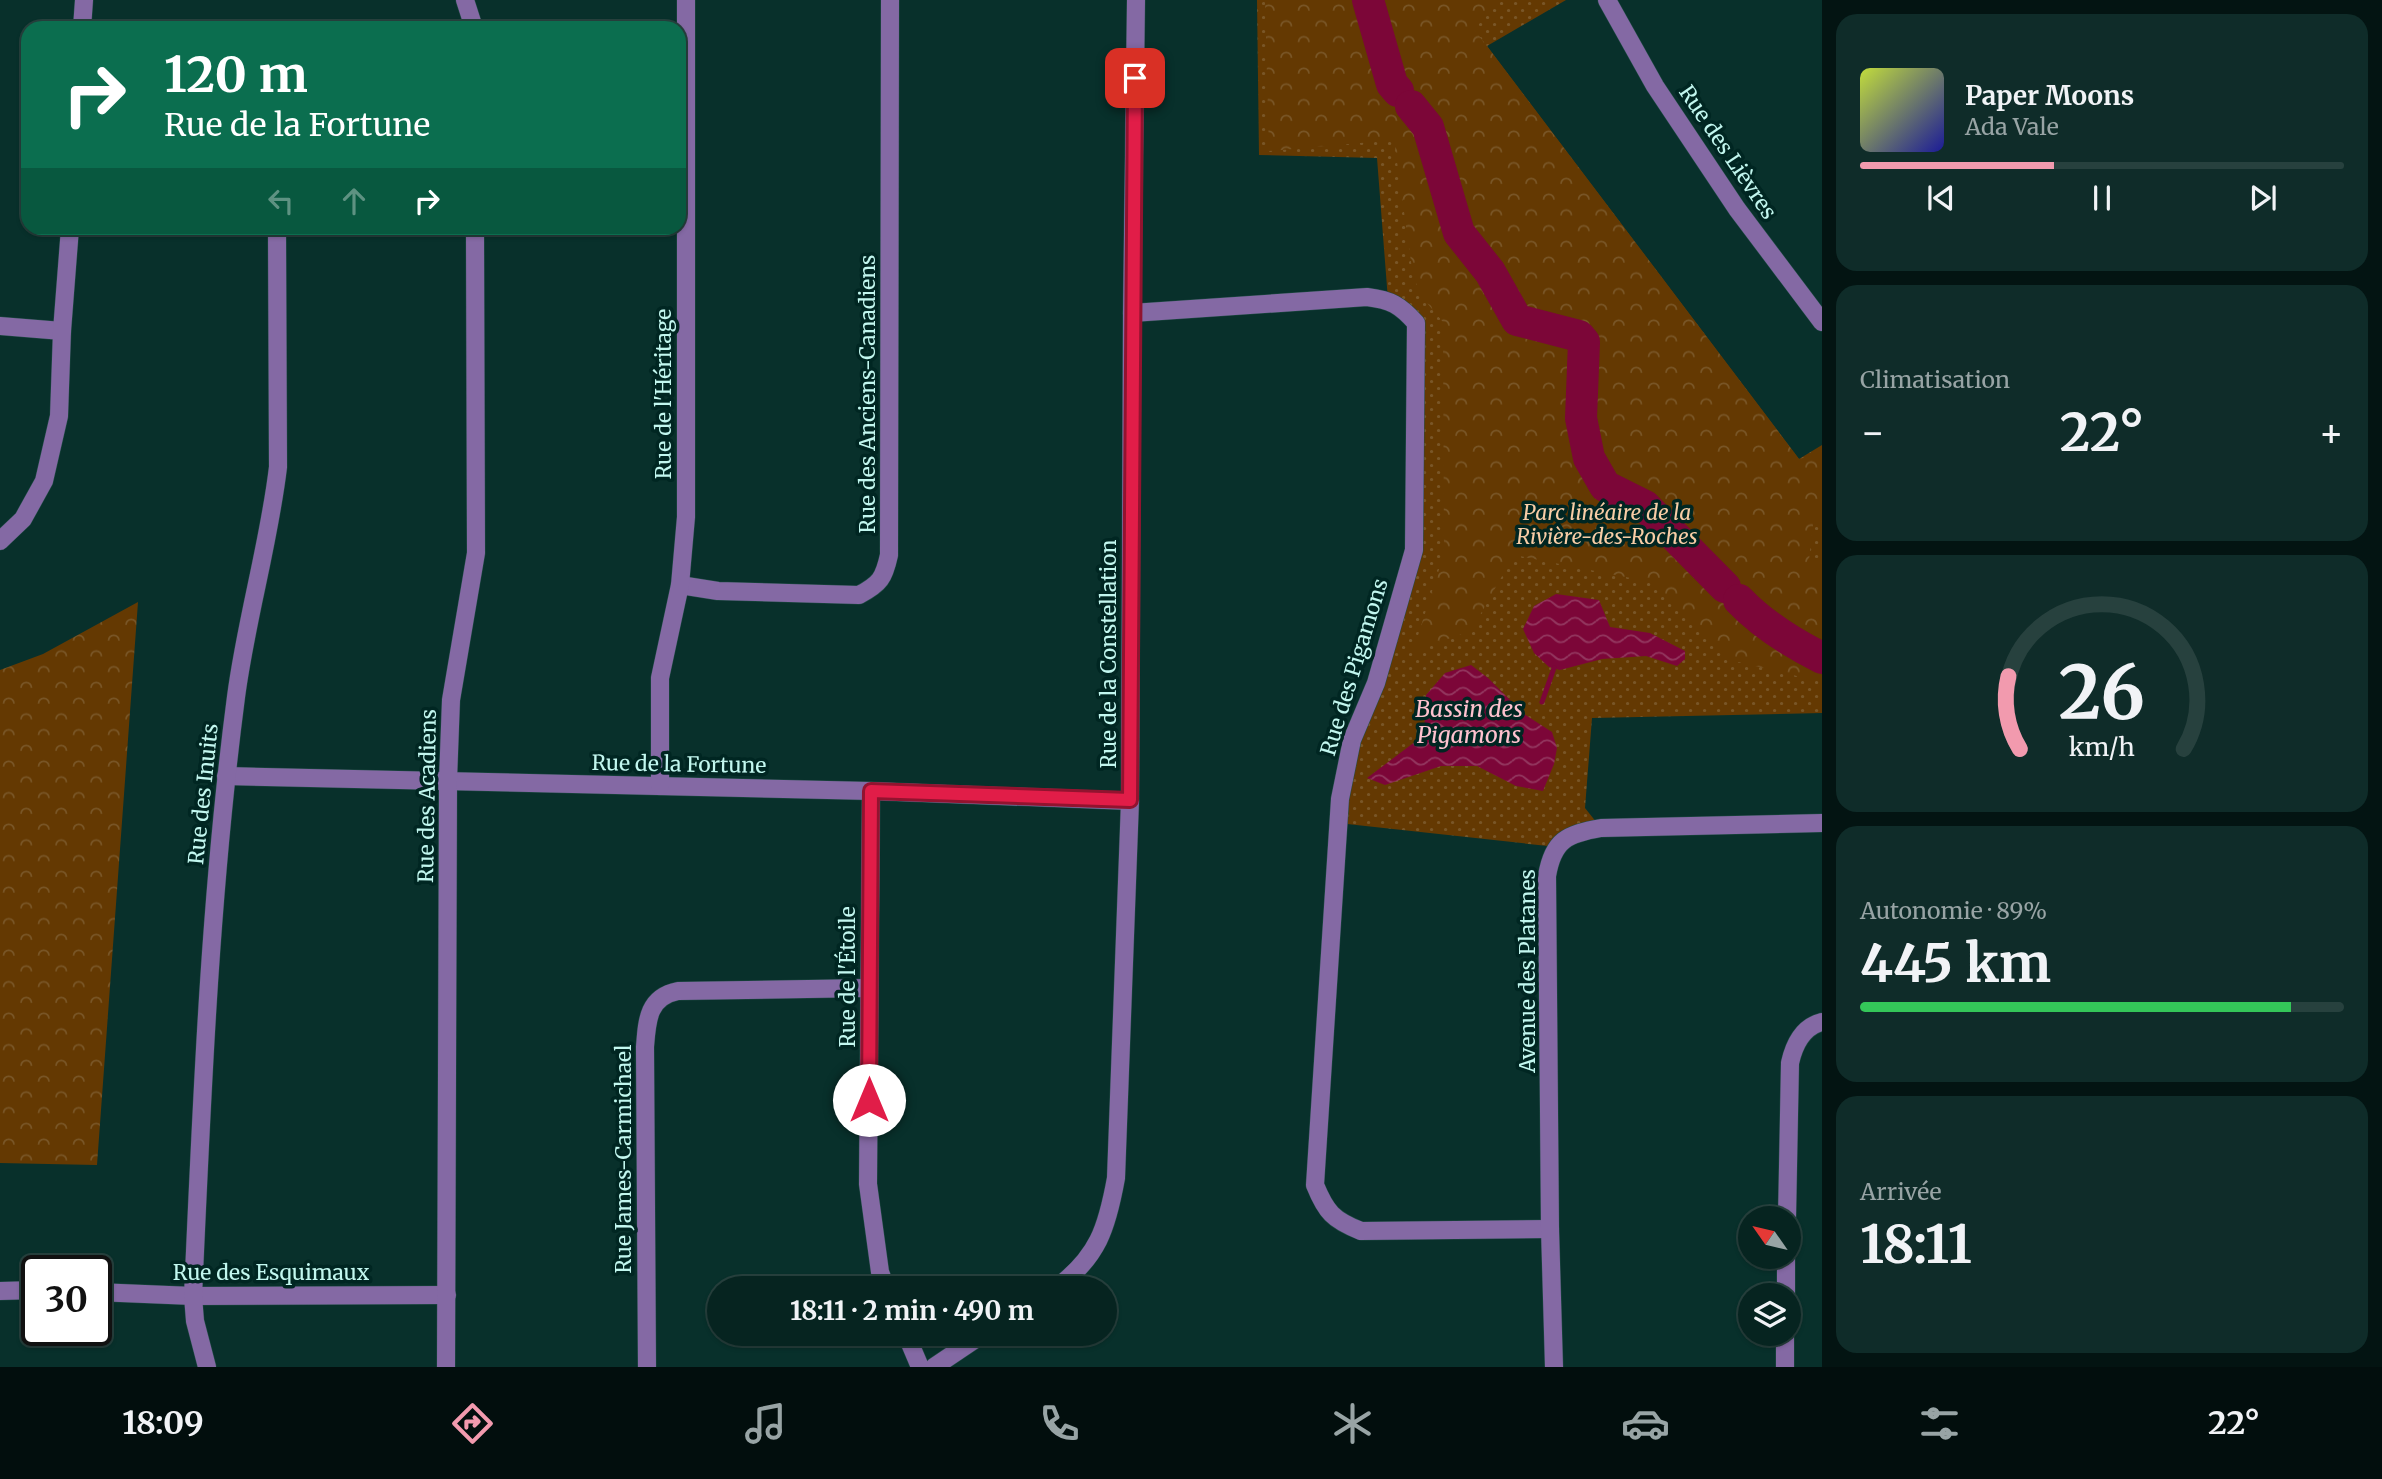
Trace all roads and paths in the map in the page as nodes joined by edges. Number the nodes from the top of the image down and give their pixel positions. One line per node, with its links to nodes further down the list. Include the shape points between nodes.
1 (83, 0): 7 (street)
2 (465, 0): 8 (street)
3 (686, 0): 9 (street, Rue de l'Héritage)
4 (890, 0): 19 (street, Rue des Anciens-Canadiens, via 886,572 875,587 859,595 718,591)
5 (1136, 0): 14 (street, Rue de la Constellation)
6 (1607, 0): 15 (street, Rue des Lièvres, via 1670,108 1737,209)
7 (82, 21)
8 (472, 21)
9 (686, 21)
10 (69, 235): 17 (street)
11 (277, 235): 20 (street, Rue des Inuits, via 278,467)
12 (475, 235): 21 (street, Rue des Acadiens, via 476,553 451,700)
13 (686, 235): 19 (street, Rue de l'Héritage, via 685,517)
14 (1132, 313): 24 (street, Rue de la Constellation); 29 (street, Rue des Pigamons, via 1367,298 1388,300 1416,323 1414,550 1376,683 1352,740 1340,799 1315,1185 1324,1207 1361,1231)
15 (1822, 322)
16 (0, 327): 17 (street)
17 (62, 331): 18 (street, via 59,416 44,481 23,519)
18 (0, 541)
19 (680, 585): 22 (street, Rue de l'Héritage, via 660,678)
20 (226, 776): 21 (street, Rue de la Fortune); 36 (street, Rue des Inuits, via 208,968)
21 (448, 780): 22 (street, Rue de la Fortune); 35 (street, Rue des Acadiens)
22 (660, 786): 23 (street, Rue de la Fortune)
23 (871, 791): 24 (street, Rue de la Fortune); 26 (street, Rue de l'Étoile)
24 (1130, 800): 31 (street, Rue de la Constellation, via 1116,1178 1109,1217 1094,1249)
25 (1822, 823): 29 (street, Avenue des Platanes, via 1601,828 1567,836 1550,857)
26 (869, 988): 30 (street, Rue de l'Étoile, via 868,1184); 42 (street, Rue James-Carmichael, via 678,991 663,994 653,1006 645,1047)
27 (1822, 1022): 28 (street, via 1804,1031 1794,1045 1790,1063)
28 (1787, 1206)
29 (1550, 1229): 45 (street, Avenue des Platanes)
30 (882, 1276)
31 (1072, 1276)
32 (21, 1290): 33 (street)
33 (0, 1291)
34 (112, 1293): 36 (street, Rue des Esquimaux)
35 (447, 1295): 36 (street, Rue des Esquimaux); 41 (street, Rue des Acadiens)
36 (193, 1296): 40 (street, Rue des Inuits)
37 (911, 1346): 43 (street)
38 (965, 1346): 44 (street)
39 (1785, 1346): 46 (street)
40 (207, 1367)
41 (446, 1367)
42 (648, 1367)
43 (920, 1367)
44 (934, 1367)
45 (1554, 1367)
46 (1785, 1367)

